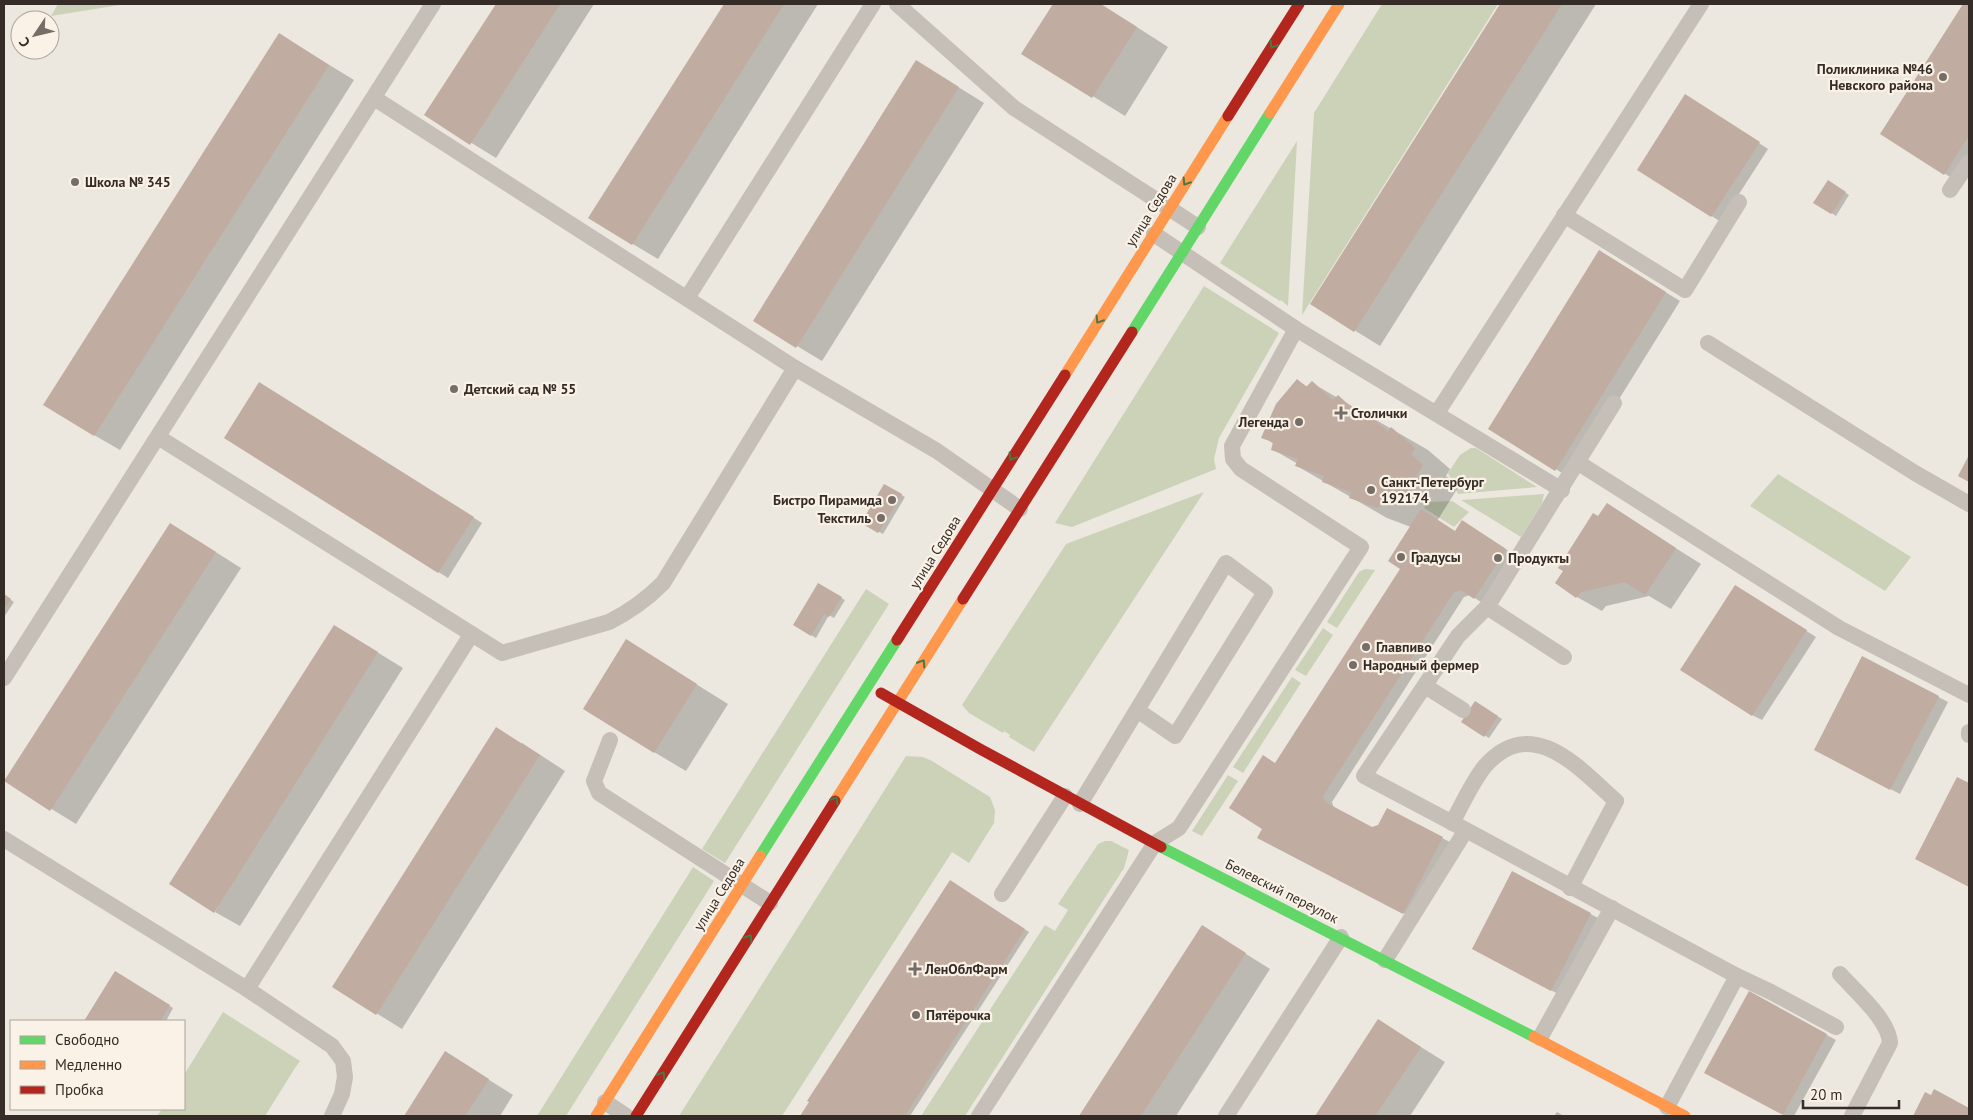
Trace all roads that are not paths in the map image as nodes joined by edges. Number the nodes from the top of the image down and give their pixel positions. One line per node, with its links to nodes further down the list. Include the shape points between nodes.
1 (433, 4): 7 (lane)
2 (874, 4): 16 (lane)
3 (897, 4): 11 (lane, via 1014,108)
4 (1299, 4): 11 (main road, улица Седова, one-way to 11)
5 (1339, 4): 13 (main road)
6 (1701, 4): 12 (lane)
7 (374, 98): 16 (lane); 22 (lane)
8 (1969, 162): 9 (lane)
9 (1950, 190)
10 (1739, 202): 12 (lane, via 1684,290)
11 (1170, 208): 13 (lane); 14 (main road, улица Седова)
12 (1564, 215): 21 (lane)
13 (1198, 227): 15 (main road)
14 (1154, 234): 15 (lane); 24 (main road, улица Седова, one-way to 24)
15 (1182, 252): 17 (lane); 27 (main road)
16 (687, 298): 19 (lane)
17 (1296, 329): 21 (lane); 43 (lane, via 1232,446 1233,459 1241,469 1360,547 1179,828)
18 (1708, 343): 26 (lane)
19 (795, 368): 24 (lane, via 937,451); 29 (lane, via 662,583 652,594 609,622 502,653)
20 (1614, 402): 23 (lane)
21 (1437, 413): 25 (lane)
22 (158, 437): 29 (lane); 31 (lane)
23 (1577, 462): 25 (lane); 34 (lane, via 1839,628)
24 (992, 489): 27 (lane); 32 (main road, улица Седова)
25 (1562, 490): 28 (lane)
26 (1969, 504)
27 (1020, 508): 35 (main road, one-way to 27)
28 (1487, 608): 30 (lane); 33 (lane, via 1458,636)
29 (471, 634): 53 (lane)
30 (1564, 657)
31 (4, 678)
32 (868, 686): 35 (main road, Белевский переулок); 44 (main road, улица Седова)
33 (1425, 686): 37 (lane); 41 (lane, via 1364,776)
34 (1969, 695)
35 (897, 703): 39 (main road, Белевский переулок); 47 (main road, one-way to 35)
36 (1137, 710): 36 (lane, via 1226,563 1265,592 1175,736); 40 (lane)
37 (1463, 710)
38 (610, 740): 44 (lane, via 594,781 599,793)
39 (1065, 796): 40 (main road, Белевский переулок); 46 (lane)
40 (1080, 804): 43 (main road, Белевский переулок)
41 (1459, 827): 45 (lane); 45 (lane, via 1484,768 1497,755 1512,746 1530,743 1552,749 1616,801); 50 (lane)
42 (4, 839): 53 (lane)
43 (1155, 843): 49 (main road, Белевский переулок); 62 (lane)
44 (742, 886): 47 (lane); 56 (main road, улица Седова)
45 (1570, 888): 48 (lane)
46 (1002, 894)
47 (770, 903): 61 (main road, one-way to 47)
48 (1612, 908): 52 (lane); 55 (lane)
49 (1341, 937): 50 (main road, Белевский переулок); 63 (lane)
50 (1385, 960): 55 (main road, Белевский переулок)
51 (1840, 974): 65 (lane, via 1881,1021 1889,1033 1890,1043)
52 (1737, 976): 54 (lane); 57 (lane)
53 (247, 990): 58 (lane, via 332,1046 343,1061 342,1094)
54 (1836, 1027)
55 (1540, 1038): 57 (main road, Белевский переулок)
56 (605, 1102): 59 (main road, улица Седова); 60 (lane)
57 (1667, 1107): 64 (main road, Белевский переулок)
58 (332, 1116)
59 (596, 1116)
60 (626, 1116)
61 (636, 1116)
62 (979, 1116)
63 (1226, 1116)
64 (1685, 1116)
65 (1852, 1116)

